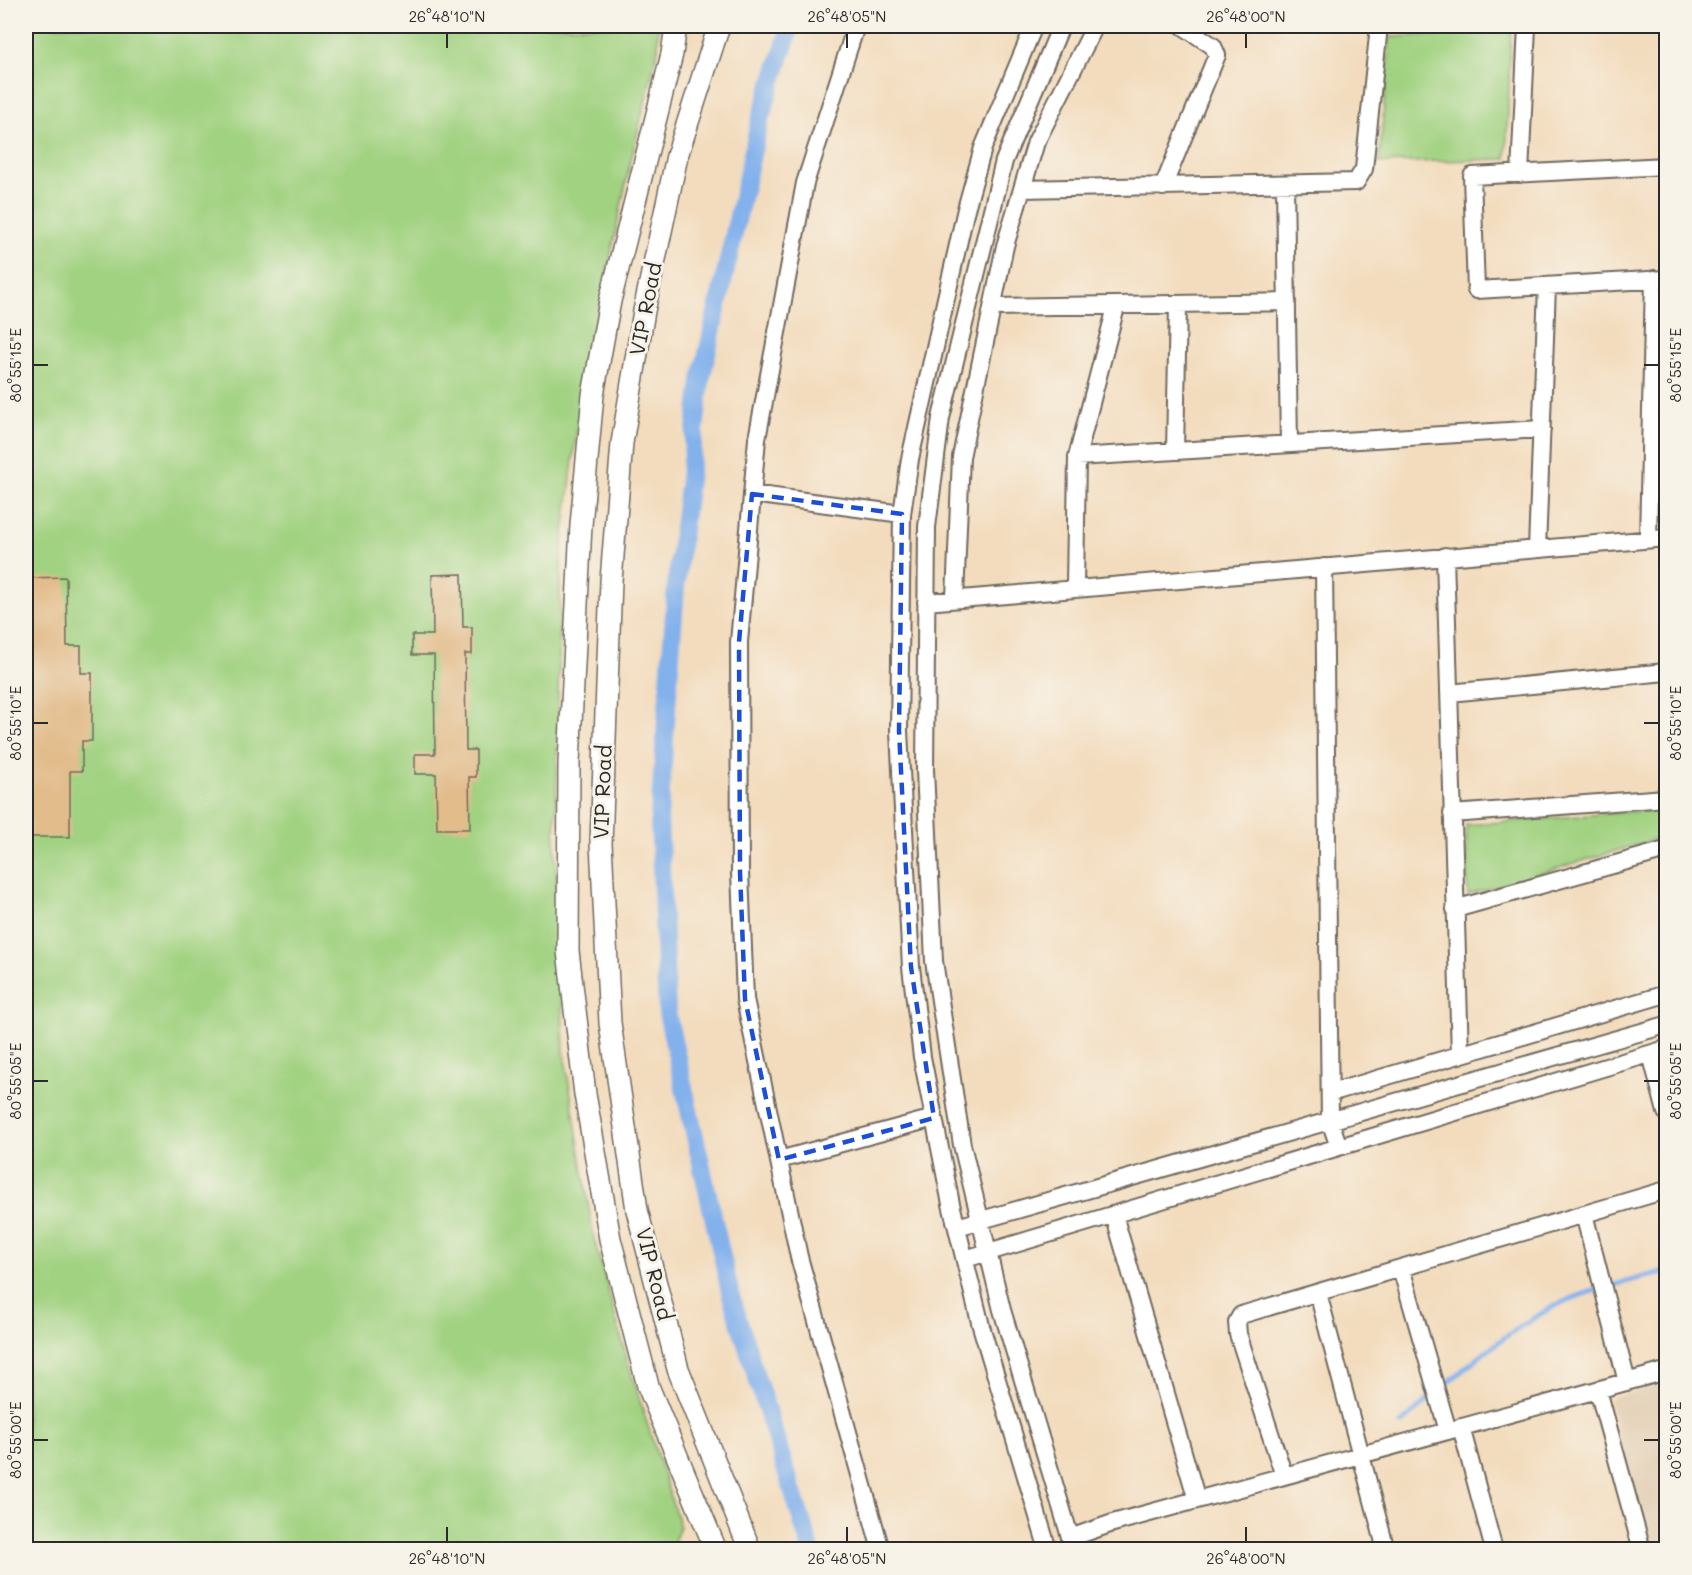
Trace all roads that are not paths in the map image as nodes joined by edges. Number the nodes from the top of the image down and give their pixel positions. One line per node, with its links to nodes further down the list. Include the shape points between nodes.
1 (676, 26): 68 (main road, VIP Road, via 610,301 594,395 581,525 569,763 568,951 585,1094 610,1239 648,1386)
2 (719, 26): 69 (main road, VIP Road, via 677,156 644,311 622,443 611,581 601,843 610,1023 637,1210 678,1369)
3 (856, 26): 25 (street, via 805,183 757,439)
4 (1034, 26): 26 (street, via 983,148 966,209 910,459)
5 (1061, 26): 34 (street, via 1004,161 941,418 927,527)
6 (1095, 26): 14 (street, via 1036,142)
7 (1183, 26): 13 (street, via 1213,46 1217,55)
8 (1379, 26): 12 (street, via 1364,169 1356,182)
9 (1527, 26): 11 (street)
10 (1666, 166): 11 (street)
11 (1520, 174): 16 (street, via 1472,176 1476,290)
12 (1285, 184): 13 (street); 17 (street)
13 (1163, 187): 14 (street)
14 (1022, 189): 19 (street)
15 (1660, 279): 16 (street); 28 (street)
16 (1547, 286): 21 (street)
17 (1287, 302): 18 (street); 22 (street)
18 (1178, 305): 20 (street); 23 (street)
19 (993, 307): 20 (street); 33 (street, via 961,457)
20 (1116, 307): 24 (street)
21 (1542, 429): 22 (street); 29 (street)
22 (1289, 444): 23 (street)
23 (1175, 451): 24 (street)
24 (1077, 457): 32 (street)
25 (752, 495): 26 (street); 50 (street, via 739,642 745,999)
26 (902, 514): 47 (street, via 898,731 911,967)
27 (1666, 538): 28 (street)
28 (1648, 539): 29 (street)
29 (1537, 549): 30 (street)
30 (1444, 556): 31 (street); 36 (street)
31 (1324, 567): 32 (street); 45 (street)
32 (1075, 587): 33 (street)
33 (955, 598): 34 (street)
34 (926, 602): 54 (street, via 925,770 934,961 962,1145)
35 (1666, 672): 36 (street)
36 (1449, 693): 38 (street)
37 (1666, 798): 38 (street)
38 (1452, 814): 40 (street)
39 (1666, 850): 40 (street)
40 (1455, 909): 44 (street)
41 (1666, 994): 44 (street)
42 (1666, 1025): 48 (street)
43 (1659, 1052): 46 (street); 49 (street)
44 (1460, 1055): 45 (street)
45 (1330, 1093): 48 (street)
46 (1666, 1112)
47 (934, 1118): 50 (street); 55 (street)
48 (1329, 1121): 49 (street); 54 (street)
49 (1339, 1147): 53 (street)
50 (779, 1160): 70 (street, via 799,1257)
51 (1666, 1190): 52 (street)
52 (1584, 1214): 58 (street); 61 (street)
53 (1114, 1215): 56 (street); 66 (street)
54 (981, 1221): 55 (street); 56 (street)
55 (957, 1227): 57 (street)
56 (988, 1252): 57 (street); 67 (street)
57 (965, 1260): 71 (street)
58 (1401, 1268): 59 (street); 63 (street, via 1440,1405)
59 (1318, 1293): 64 (street); 65 (street, via 1241,1315 1237,1322)
60 (1666, 1371): 61 (street)
61 (1627, 1382): 62 (street)
62 (1598, 1390): 63 (street); 74 (street)
63 (1454, 1429): 64 (street); 73 (street)
64 (1361, 1455): 65 (street); 72 (street)
65 (1284, 1476): 66 (street)
66 (1197, 1500): 67 (street, via 1113,1523)
67 (1072, 1544)
68 (716, 1550)
69 (750, 1550)
70 (881, 1550)
71 (1048, 1550)
72 (1386, 1550)
73 (1494, 1550)
74 (1642, 1550)

